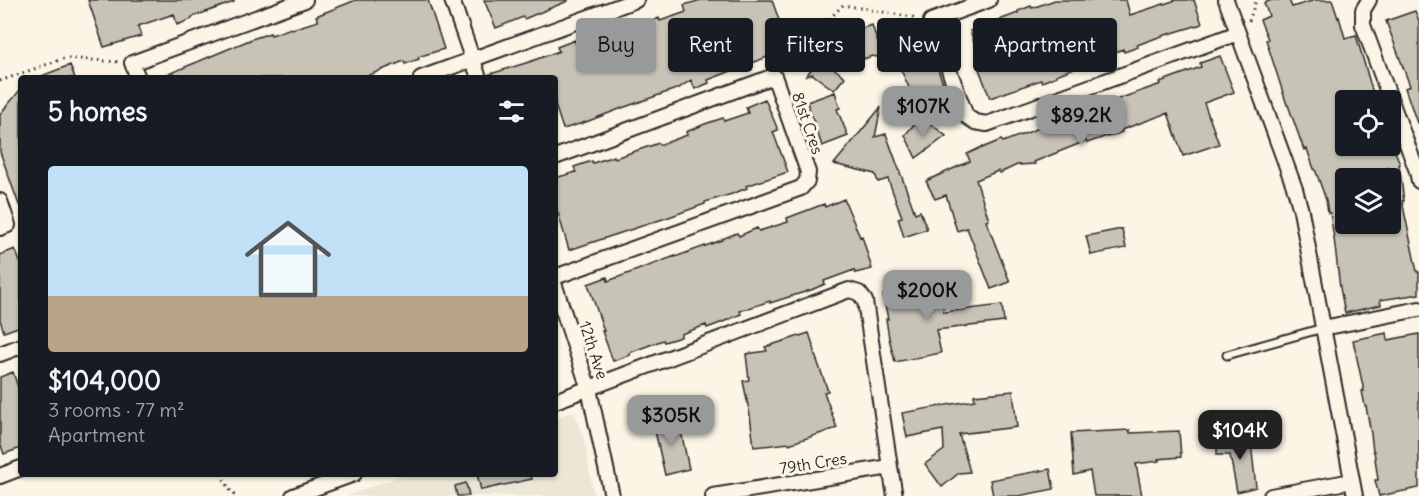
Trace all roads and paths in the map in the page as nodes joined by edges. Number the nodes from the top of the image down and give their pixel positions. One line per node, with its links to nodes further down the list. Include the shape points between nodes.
1 (305, 0): 13 (street)
2 (452, 0): 12 (street)
3 (636, 0): 12 (street)
4 (841, 0): 8 (path)
5 (989, 0): 10 (street)
6 (1226, 0): 11 (street)
7 (1369, 0): 21 (street, via 1363,10 1363,25)
8 (843, 5): 9 (path); 18 (path)
9 (915, 18)
10 (940, 18)
11 (1238, 33): 14 (street, via 987,124 966,116); 27 (street, via 1295,189)
12 (473, 59): 16 (street); 17 (street)
13 (132, 63): 15 (street); 19 (path, via 65,58)
14 (950, 72)
15 (137, 75)
16 (429, 75)
17 (478, 75)
18 (774, 76): 20 (street); 24 (street, 81st Cres, via 808,172 801,188)
19 (0, 81)
20 (558, 156)
21 (1419, 181)
22 (0, 201): 23 (street, via 8,225)
23 (0, 228)
24 (558, 276)
25 (558, 295): 31 (street, 12th Ave)
26 (1419, 309): 27 (street)
27 (1323, 328): 30 (lane); 38 (street)
28 (18, 347): 29 (street)
29 (0, 354)
30 (1227, 355)
31 (589, 389): 32 (street); 33 (street, via 849,290 859,293 865,301); 41 (street, 12th Ave)
32 (558, 400)
33 (890, 467): 42 (street, 79th Cres); 43 (street)
34 (18, 469): 35 (street)
35 (0, 476)
36 (223, 477): 39 (path)
37 (346, 477): 40 (street)
38 (1352, 481): 44 (street); 45 (street)
39 (235, 496)
40 (293, 496)
41 (612, 496)
42 (713, 496)
43 (895, 496)
44 (1271, 496)
45 (1355, 496)

